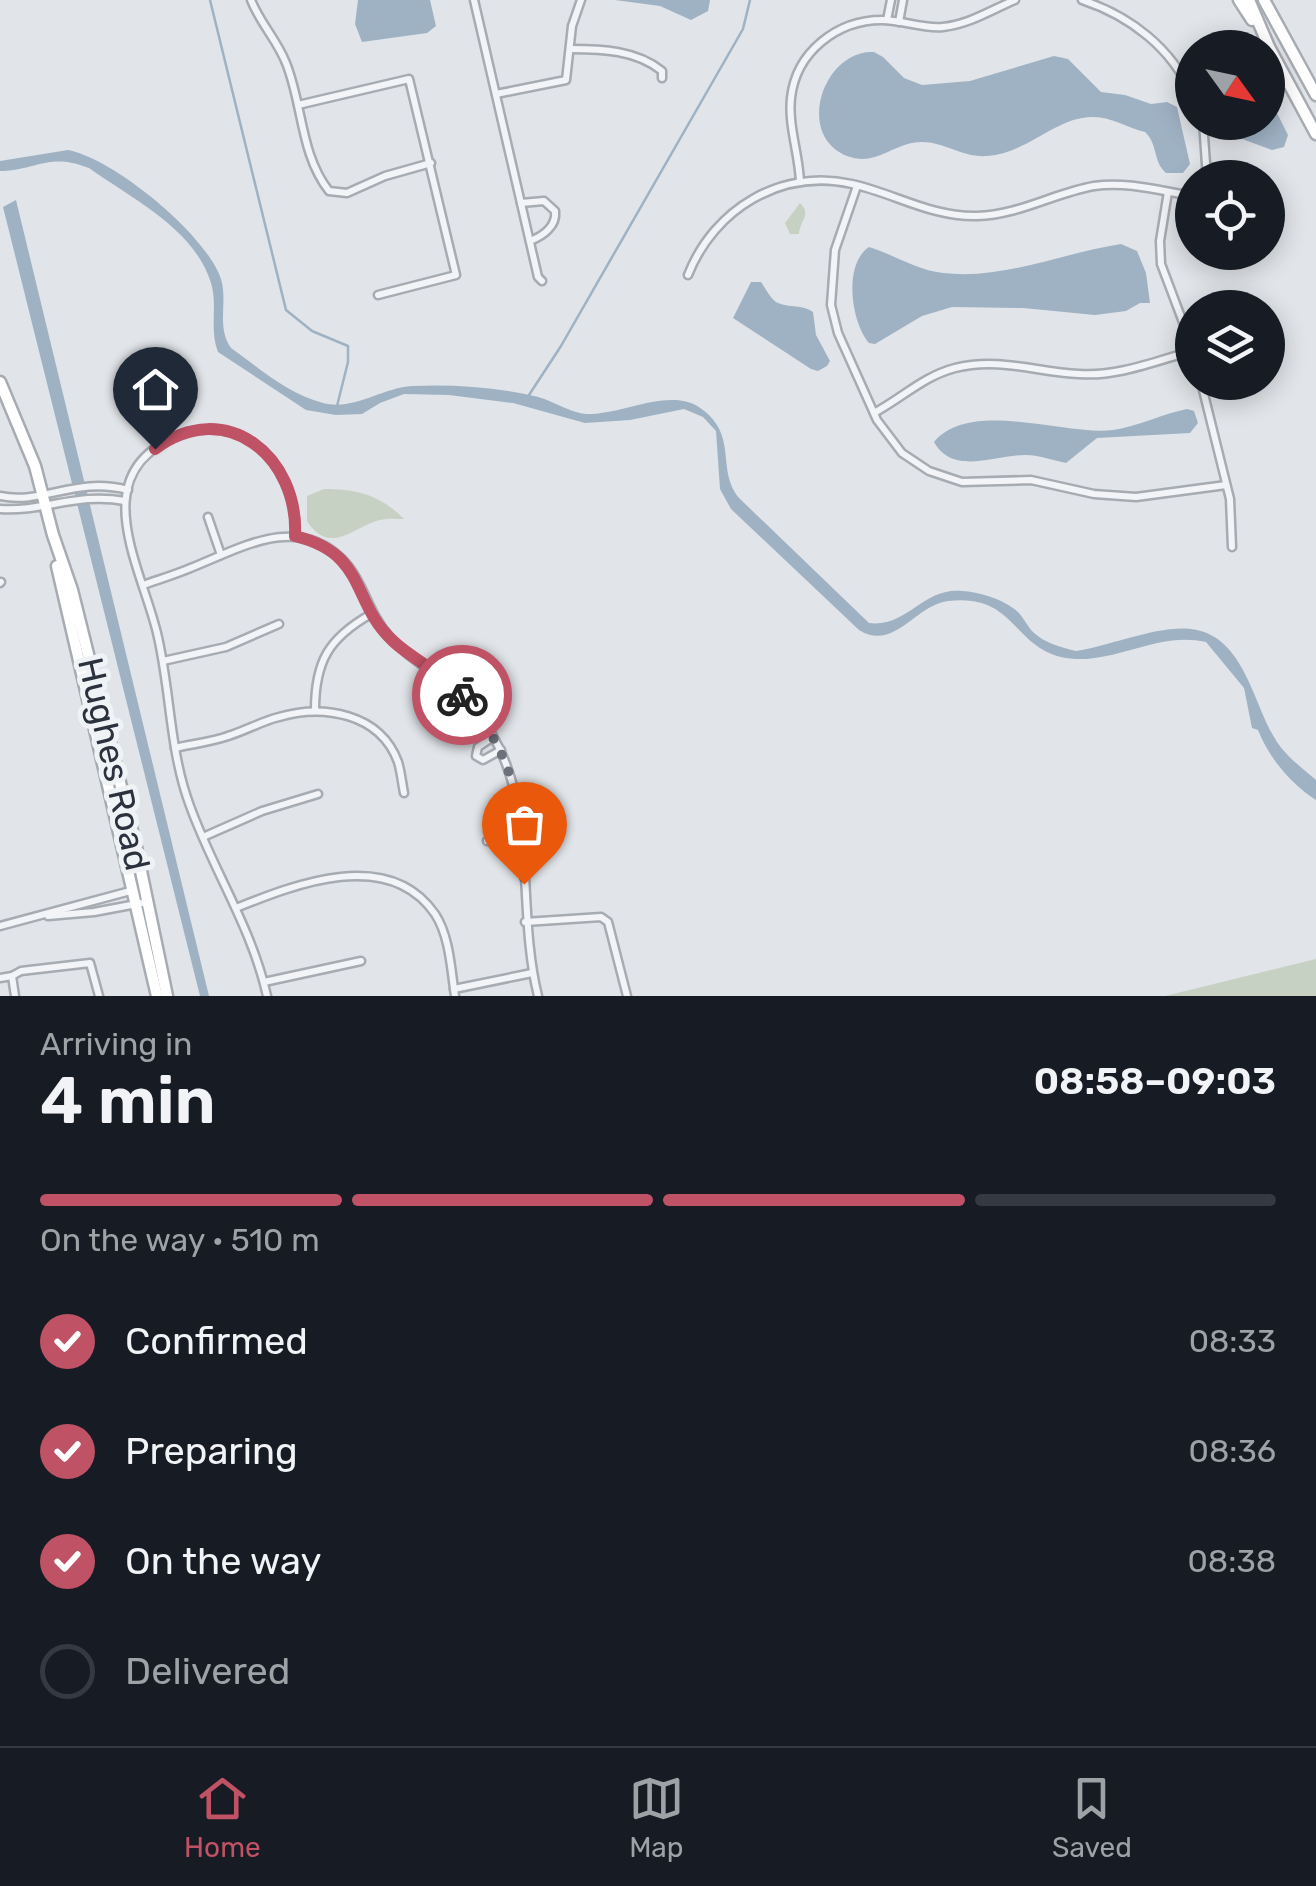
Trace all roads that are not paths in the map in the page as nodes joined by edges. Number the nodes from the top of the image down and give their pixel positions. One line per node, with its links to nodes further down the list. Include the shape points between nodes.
1 (251, 0): 21 (street, via 287,64)
2 (474, 0): 19 (street)
3 (582, 0): 15 (street)
4 (891, 0): 11 (street)
5 (903, 0): 12 (street)
6 (1015, 0): 12 (street, via 957,25)
7 (1082, 0): 16 (street, via 1152,38)
8 (1238, 0): 13 (main road)
9 (1248, 0): 14 (main road)
10 (1267, 0): 20 (main road)
11 (887, 20): 12 (street); 24 (street, via 859,22 828,36 798,71 790,100)
12 (898, 22)
13 (1258, 30)
14 (1261, 30)
15 (570, 48): 18 (street, via 634,56 656,66); 19 (street, via 566,80)
16 (1175, 66)
17 (1285, 77): 22 (main road)
18 (662, 78)
19 (496, 94): 28 (street)
20 (1316, 95)
21 (298, 105): 23 (street, via 308,151 329,191 348,192); 23 (street, via 409,79)
22 (1316, 134)
23 (430, 163): 32 (street, via 456,275)
24 (800, 182): 25 (street); 30 (street, via 759,195 723,219)
25 (857, 186): 26 (street, via 924,210 970,216 1009,212 1092,186); 38 (street, via 835,250 831,306)
26 (1168, 192): 27 (street); 33 (street, via 1161,264)
27 (1175, 193)
28 (521, 203): 29 (street); 29 (street, via 544,201 555,211 549,229)
29 (530, 241): 31 (street)
30 (688, 275)
31 (542, 281)
32 (378, 295)
33 (1175, 303)
34 (1175, 353): 38 (street, via 1102,374 1004,363 955,368)
35 (138, 375): 39 (street)
36 (0, 382): 43 (main road, Hughes Road)
37 (1205, 400): 40 (street)
38 (874, 412): 40 (street, via 902,453 952,480 1031,480 1136,497)
39 (170, 440): 41 (street, via 143,460); 47 (street, via 218,430 260,447 288,482)
40 (1226, 484): 48 (street)
41 (128, 490): 43 (street, via 88,485); 44 (street)
42 (0, 496): 43 (street)
43 (44, 499): 44 (street); 45 (street); 63 (main road, Hughes Road)
44 (124, 501): 50 (street, via 126,536)
45 (0, 508)
46 (208, 517): 49 (street)
47 (295, 536): 49 (street, via 271,536); 51 (street, via 344,560)
48 (1232, 547)
49 (222, 555): 50 (street)
50 (143, 585): 53 (street)
51 (371, 614): 54 (street, via 335,640 323,659); 55 (street, via 394,642 456,688)
52 (280, 624): 53 (street, via 226,648)
53 (163, 661): 56 (street)
54 (315, 710): 56 (street); 58 (street, via 341,713 378,733 398,762)
55 (493, 737): 57 (street); 57 (street, via 476,756 484,760)
56 (174, 748): 60 (street)
57 (501, 750): 61 (street, via 515,786)
58 (404, 793)
59 (318, 794): 60 (street)
60 (203, 837): 65 (street)
61 (522, 839): 62 (street); 67 (street)
62 (486, 841)
63 (138, 889): 64 (main road, Hughes Road); 66 (street)
64 (141, 903): 66 (street); 77 (main road, Hughes Road); 78 (main road, Hughes Road)
65 (236, 908): 73 (street); 74 (street, via 288,888 366,874 389,880 418,895 436,915)
66 (42, 916): 68 (street)
67 (525, 922): 70 (street); 81 (street, via 608,922)
68 (0, 926)
69 (361, 961): 73 (street)
70 (532, 973): 74 (street); 80 (street)
71 (12, 976): 72 (street); 75 (street); 76 (street, via 90,963)
72 (0, 978)
73 (264, 982): 79 (street)
74 (455, 992)
75 (15, 996)
76 (99, 996)
77 (158, 996)
78 (166, 996)
79 (267, 996)
80 (538, 996)
81 (627, 996)

